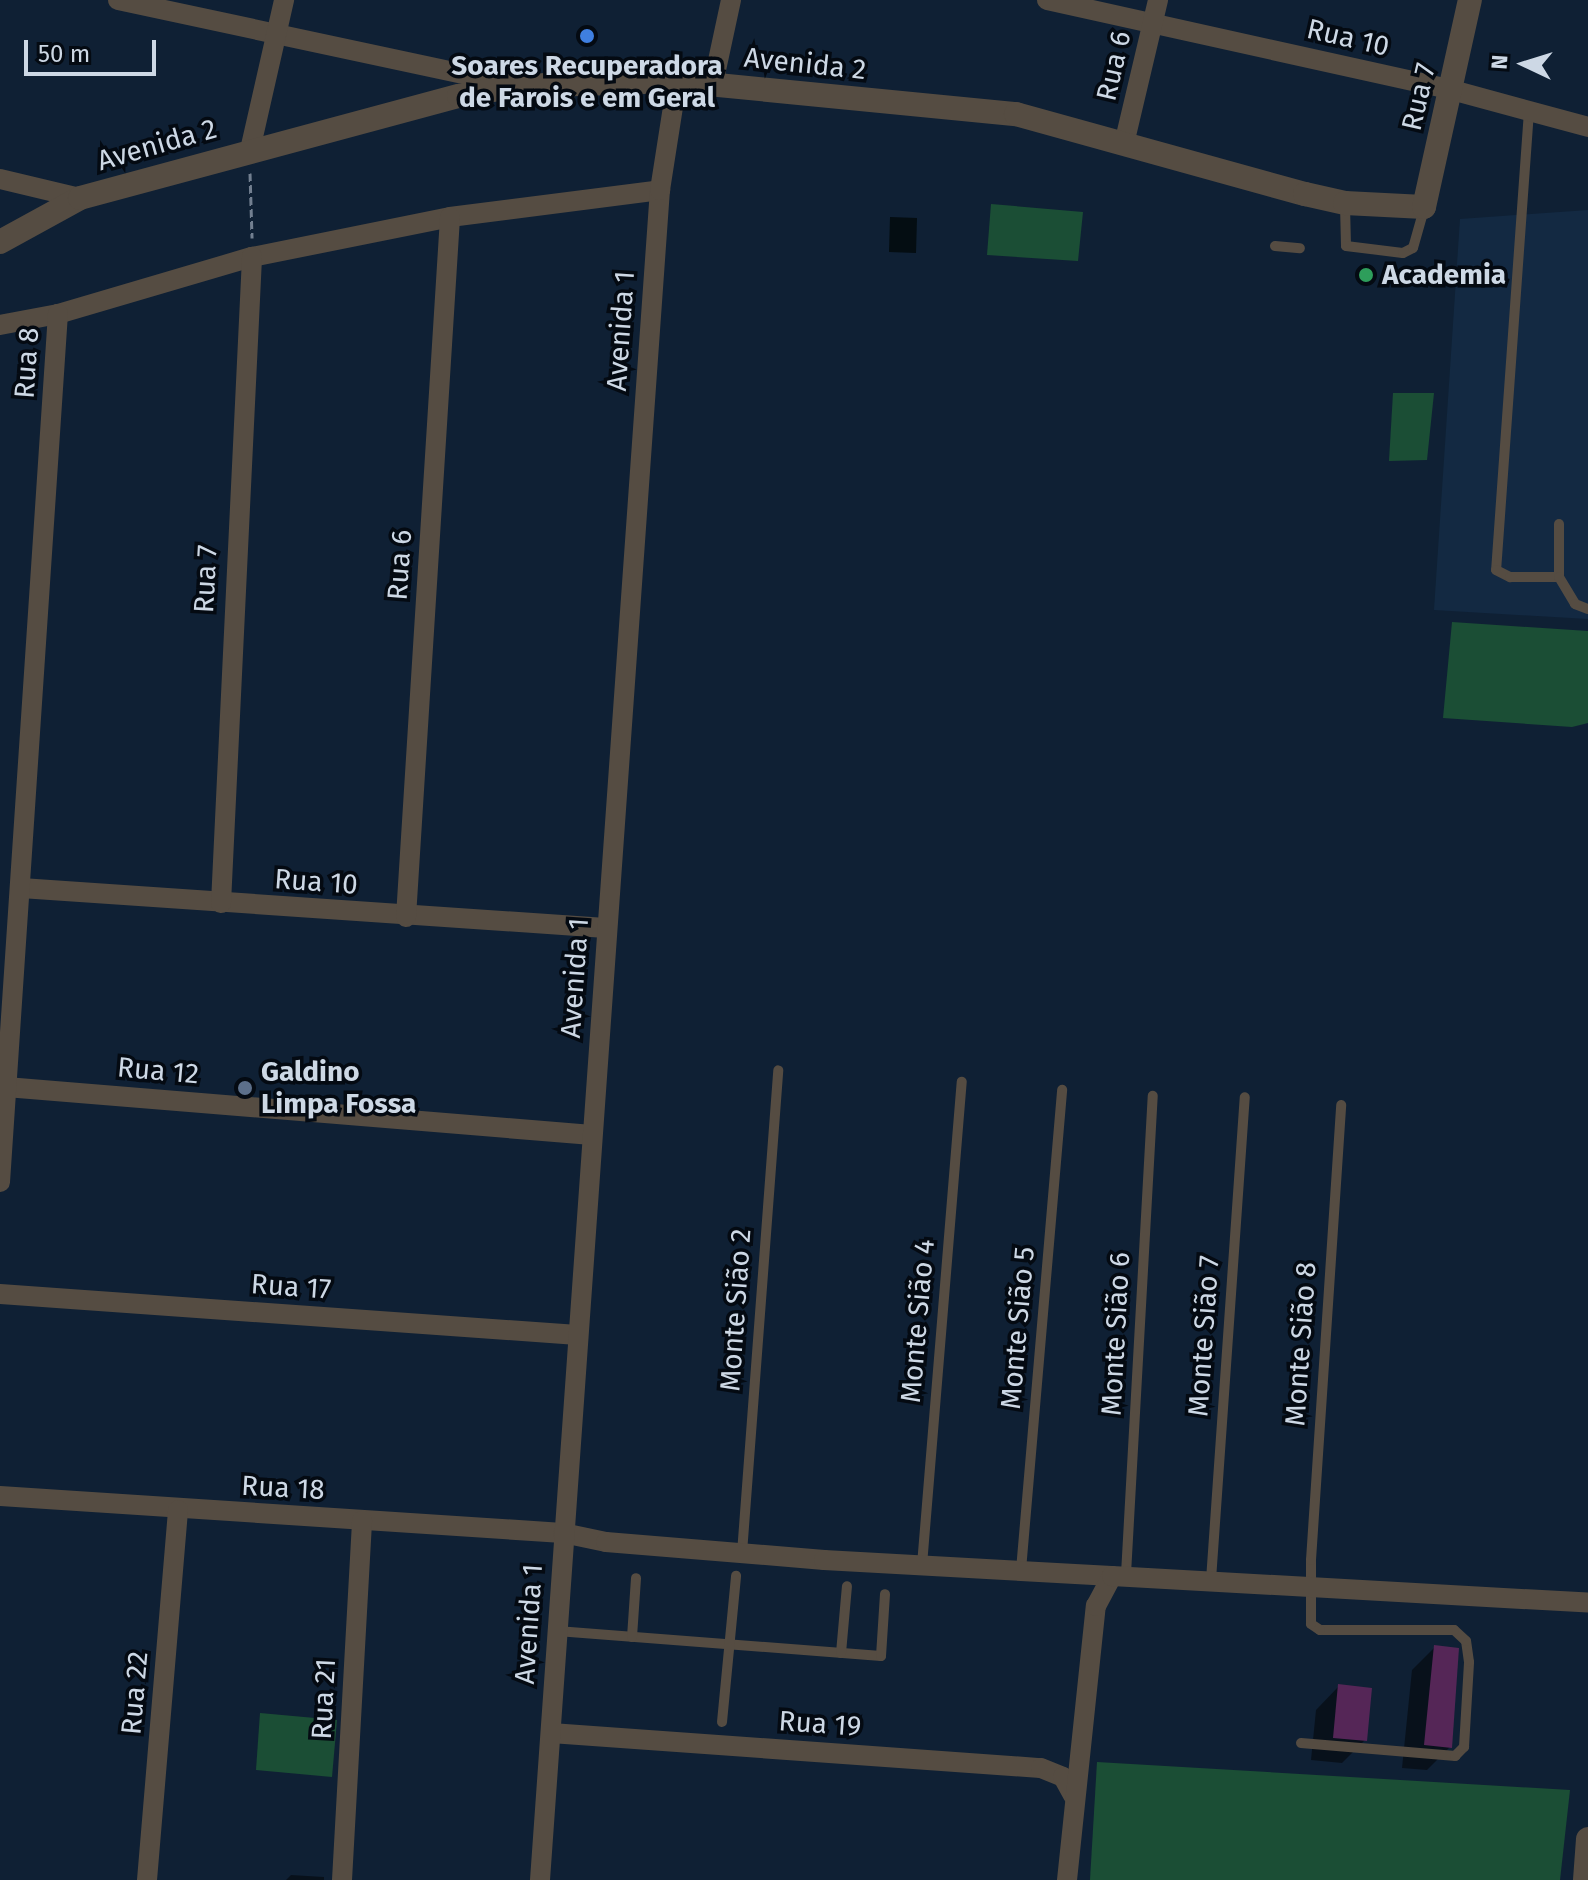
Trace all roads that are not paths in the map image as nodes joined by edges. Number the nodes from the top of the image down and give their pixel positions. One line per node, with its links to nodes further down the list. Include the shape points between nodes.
1 (118, 0): 8 (street)
2 (284, 0): 8 (street)
3 (731, 0): 10 (street)
4 (1047, 0): 7 (street, Rua 10)
5 (1158, 0): 7 (street, Rua 6)
6 (1470, 0): 12 (street, Rua 7)
7 (1152, 23): 12 (street, Rua 10); 15 (street, Rua 6)
8 (276, 35): 11 (street); 16 (street)
9 (677, 81): 10 (street, Avenida 2); 11 (street, Avenida 2); 18 (street, Avenida 1)
10 (713, 84): 15 (street, Avenida 2, via 1016,114)
11 (516, 86): 16 (street, Avenida 2)
12 (1452, 90): 13 (street, Rua 10); 21 (street, Rua 7)
13 (1529, 111): 14 (street, Rua 10); 30 (lane, via 1494,562 1510,577)
14 (1588, 127)
15 (1124, 144): 20 (street, Avenida 2)
16 (250, 150): 19 (street, Avenida 2)
17 (0, 179): 19 (street)
18 (660, 190): 22 (street); 35 (street, Avenida 1)
19 (80, 198): 23 (street, Avenida 2)
20 (1345, 203): 21 (street, Avenida 2); 21 (lane, via 1346,246 1403,253 1415,245)
21 (1424, 207)
22 (450, 217): 26 (street); 34 (street, Rua 6)
23 (0, 242)
24 (1275, 246): 25 (lane)
25 (1300, 248)
26 (252, 257): 27 (street); 33 (street, Rua 7)
27 (58, 314): 28 (street); 32 (street, Rua 8)
28 (0, 325)
29 (1559, 524): 30 (lane)
30 (1559, 577): 31 (lane, via 1575,604)
31 (1588, 609)
32 (21, 888): 33 (street, Rua 10); 36 (street, Rua 8)
33 (221, 903): 34 (street, Rua 10)
34 (406, 917): 35 (street, Rua 10)
35 (606, 928): 44 (street, Avenida 1)
36 (9, 931): 39 (street, Rua 8)
37 (778, 1070): 52 (lane, Monte Sião 2)
38 (962, 1082): 53 (lane, Monte Sião 4)
39 (6, 1087): 44 (street, Rua 12); 45 (street, Rua 8)
40 (1062, 1090): 54 (lane, Monte Sião 5)
41 (1153, 1096): 55 (lane, Monte Sião 6)
42 (1245, 1097): 58 (lane, Monte Sião 7)
43 (1341, 1105): 60 (lane, Monte Sião 8)
44 (592, 1135): 47 (street, Avenida 1)
45 (0, 1182)
46 (0, 1294): 47 (street, Rua 17)
47 (578, 1335): 51 (street, Avenida 1)
48 (0, 1496): 49 (street, Rua 18)
49 (178, 1510): 50 (street, Rua 18); 72 (street, Rua 22)
50 (362, 1521): 51 (street, Rua 18); 73 (street, Rua 21)
51 (563, 1533): 52 (street, Rua 18); 63 (street, Avenida 1)
52 (742, 1553): 53 (street, Rua 18)
53 (922, 1565): 54 (street, Rua 18)
54 (1021, 1570): 55 (street, Rua 18)
55 (1119, 1575): 58 (street, Rua 18); 70 (street, via 1096,1606)
56 (736, 1576): 65 (lane)
57 (636, 1578): 64 (lane)
58 (1211, 1580): 60 (street, Rua 18)
59 (847, 1586): 66 (lane)
60 (1311, 1586): 62 (street, Rua 18); 69 (lane, Monte Sião 8, via 1311,1620 1317,1629 1462,1634 1468,1649 1464,1747 1455,1756)
61 (885, 1594): 66 (lane, via 881,1656)
62 (1588, 1603)
63 (557, 1631): 64 (lane); 68 (street, Avenida 1)
64 (632, 1637): 65 (lane)
65 (728, 1644): 66 (lane); 67 (lane)
66 (841, 1653)
67 (722, 1722)
68 (551, 1733): 70 (street, Rua 19, via 1041,1768 1063,1777); 74 (street, Avenida 1)
69 (1301, 1743)
70 (1073, 1795): 75 (street)
71 (1588, 1839): 76 (street)
72 (147, 1880)
73 (342, 1880)
74 (540, 1880)
75 (1067, 1880)
76 (1585, 1880)

